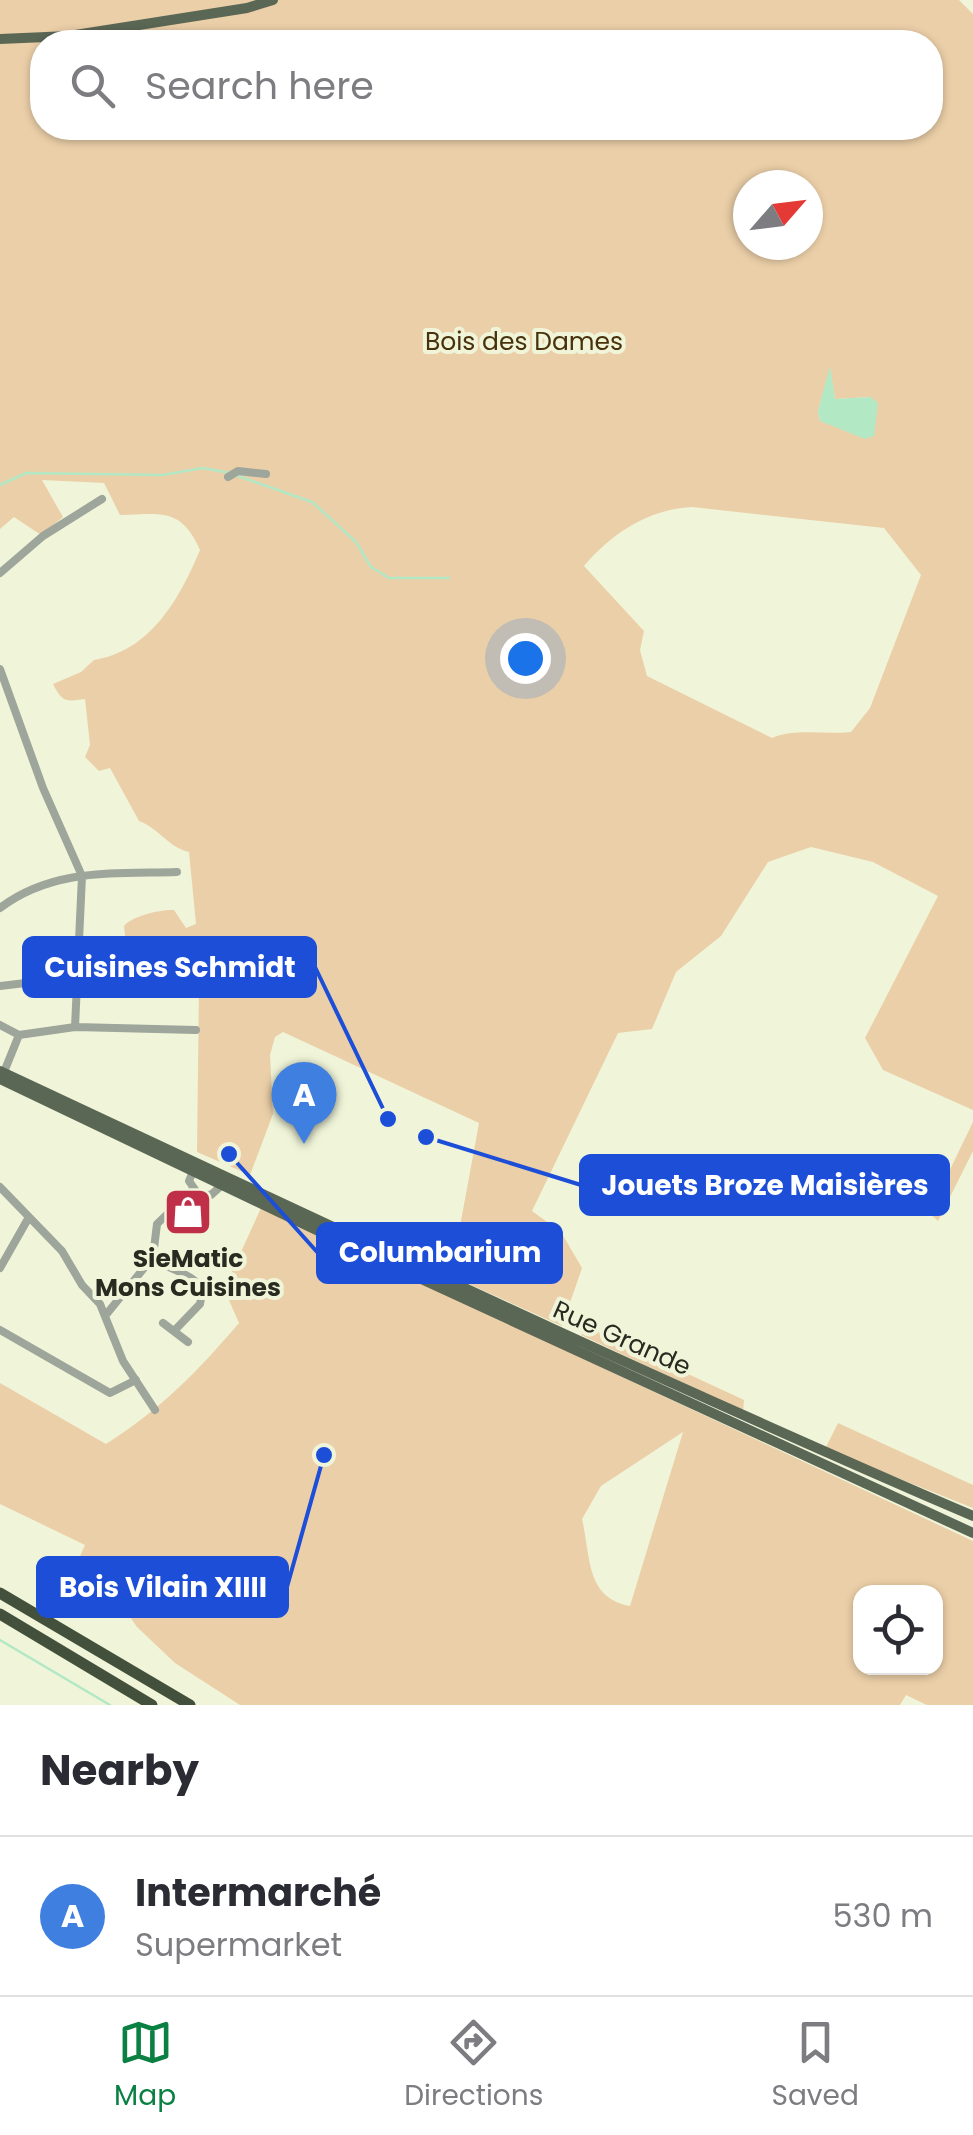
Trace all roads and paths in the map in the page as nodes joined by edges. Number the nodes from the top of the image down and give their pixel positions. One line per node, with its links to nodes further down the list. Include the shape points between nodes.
1 (273, 0): 2 (main road)
2 (112, 30)
3 (30, 38): 4 (main road)
4 (0, 39)
5 (231, 474): 6 (street)
6 (266, 474)
7 (102, 500): 8 (street)
8 (0, 573)
9 (0, 668): 11 (street)
10 (177, 872): 11 (street)
11 (82, 876): 12 (street, via 28,889); 13 (street)
12 (0, 908)
13 (76, 977): 14 (street); 16 (street)
14 (0, 986)
15 (0, 1025): 18 (street)
16 (75, 1027): 17 (street); 18 (street)
17 (196, 1030)
18 (20, 1036): 19 (street)
19 (1, 1074): 20 (main road, Rue Grande); 21 (main road, Rue Grande)
20 (202, 1165): 21 (street); 35 (main road, Rue Grande, via 796,1442)
21 (190, 1170): 22 (main road, Rue Grande); 24 (street)
22 (222, 1185): 24 (street, via 208,1196); 36 (main road, Rue Grande)
23 (0, 1187): 25 (street)
24 (192, 1190): 26 (street, via 158,1224)
25 (28, 1216): 27 (street); 28 (street, via 62,1251)
26 (153, 1257): 28 (street); 31 (street, via 194,1278 200,1288 200,1304)
27 (0, 1268)
28 (105, 1316): 33 (street)
29 (164, 1323): 31 (street)
30 (0, 1330): 33 (street, via 110,1393)
31 (174, 1331): 32 (street)
32 (188, 1342)
33 (136, 1380): 34 (street)
34 (155, 1410)
35 (973, 1516)
36 (973, 1533)
37 (0, 1593): 40 (highway)
38 (0, 1614): 39 (highway)
39 (152, 1705)
40 (190, 1705)

